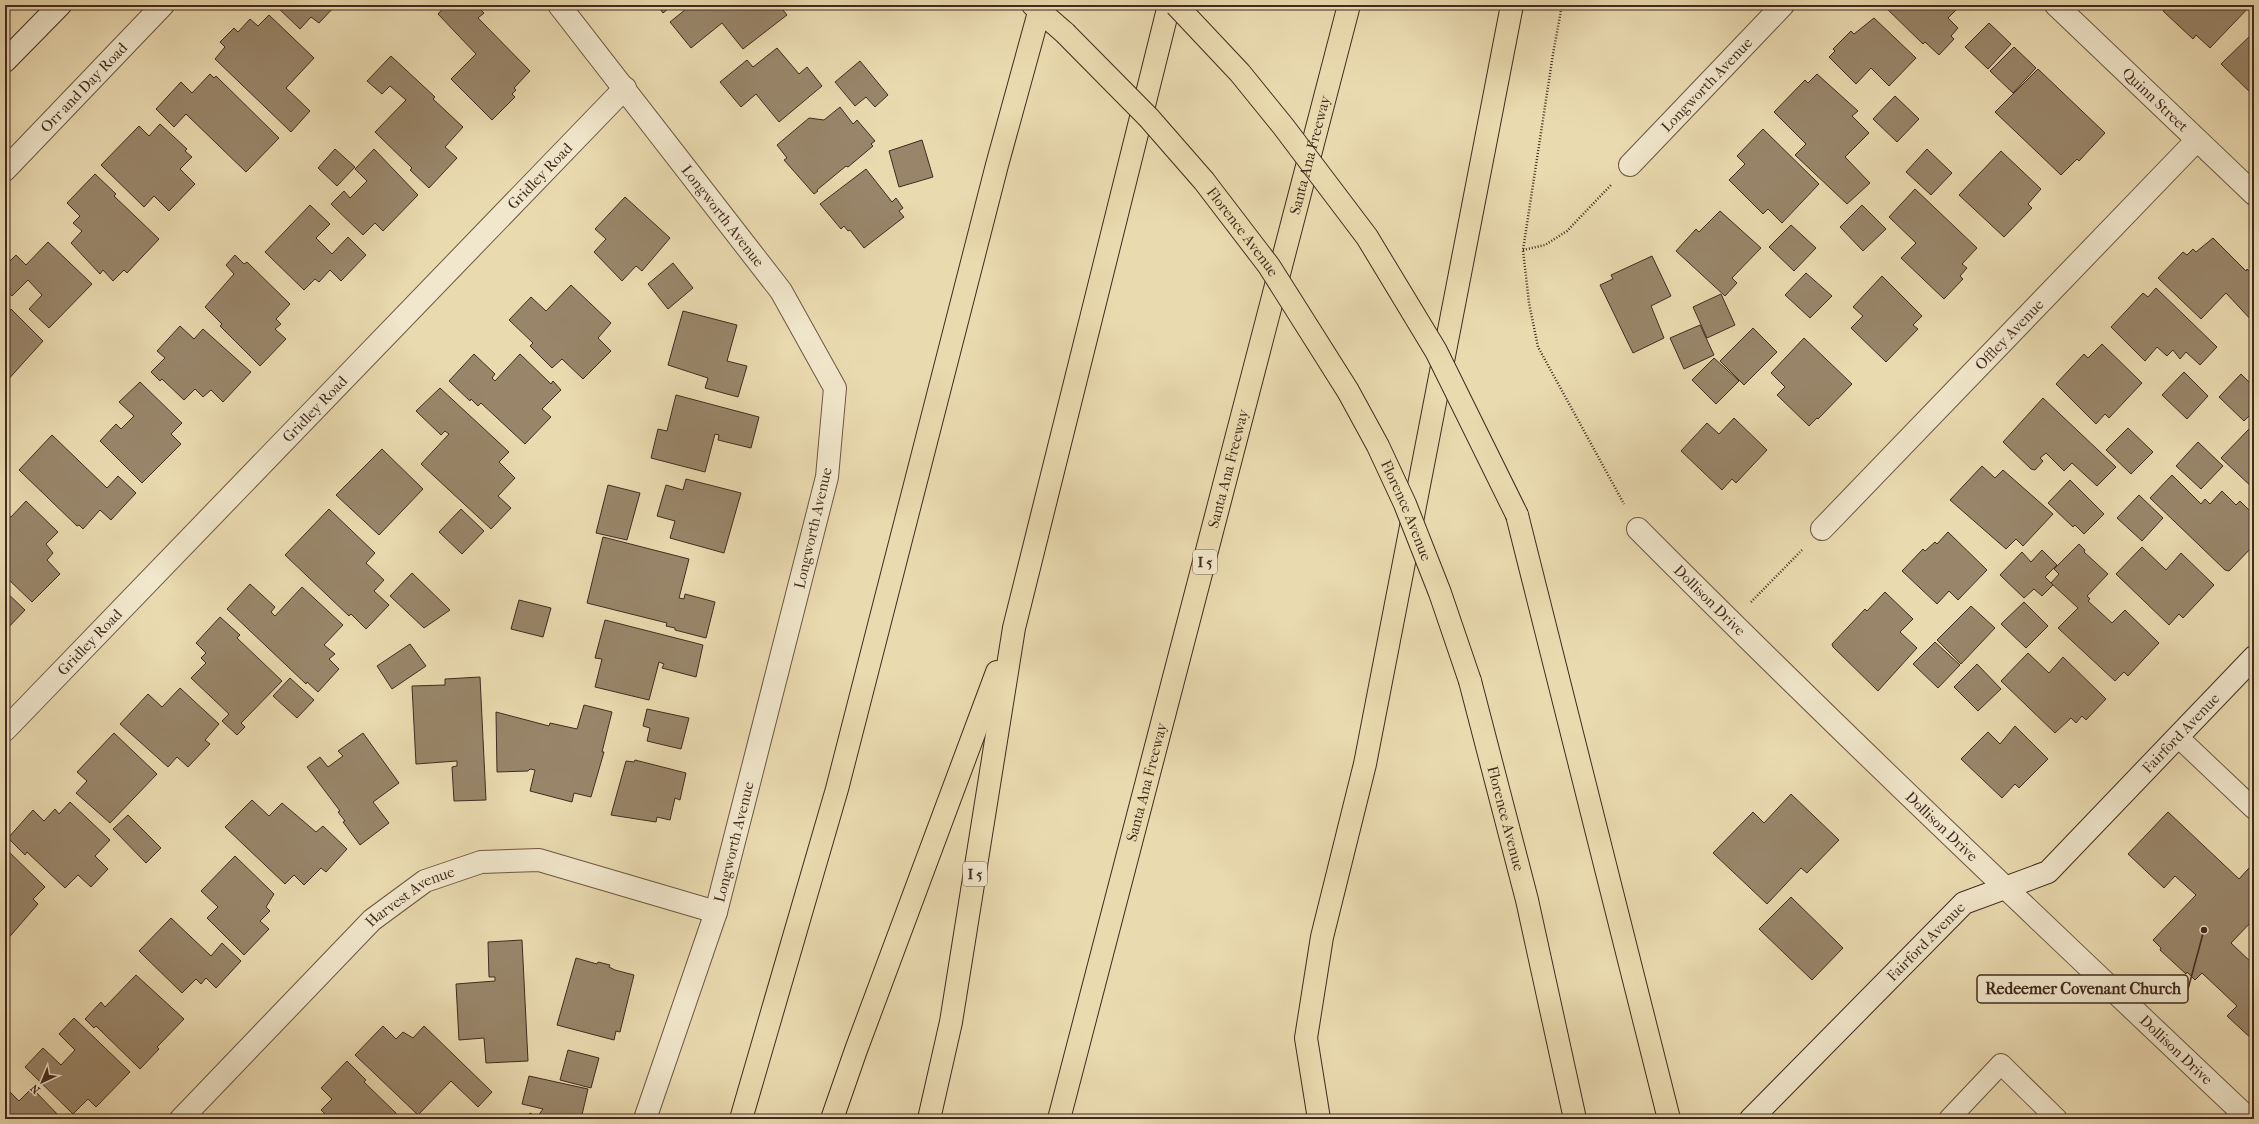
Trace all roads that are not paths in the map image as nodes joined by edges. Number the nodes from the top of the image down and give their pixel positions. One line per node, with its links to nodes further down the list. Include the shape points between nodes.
1 (60, 5): 11 (street)
2 (163, 5): 15 (street, Orr and Day Road)
3 (559, 5): 12 (street, Longworth Avenue)
4 (1169, 5): 19 (main road, I 5)
5 (1176, 5): 34 (main road, bridge, via 1283,126 1367,237 1436,351 1517,515)
6 (1349, 5): 31 (main road, Santa Ana Freeway / I 5)
7 (1512, 5): 32 (main road, via 1365,764 1322,937 1306,1038)
8 (1784, 5): 14 (street, Longworth Avenue)
9 (2056, 5): 13 (street, Quinn Street)
10 (1038, 7): 28 (main road, via 836,789); 33 (main road, Florence Avenue, bridge, via 1149,118 1204,181 1269,266 1378,446 1405,504 1440,593 1470,681 1527,900)
11 (5, 61)
12 (625, 88): 21 (street, Gridley Road); 25 (street, Longworth Avenue, via 781,291 835,388 828,477)
13 (2197, 140): 16 (street, Quinn Street); 18 (street, Offley Avenue)
14 (1630, 165)
15 (5, 170)
16 (2254, 194)
17 (1638, 529): 24 (street, Dollison Drive)
18 (1822, 529)
19 (1014, 628): 29 (main road, via 858,1043); 30 (main road, I 5, via 951,1022)
20 (2254, 657): 22 (street, Fairford Avenue)
21 (5, 730)
22 (2178, 737): 23 (lane); 24 (street, Fairford Avenue, via 2048,872)
23 (2254, 809)
24 (2006, 888): 35 (street, Fairford Avenue, via 1964,903); 38 (street, Dollison Drive)
25 (716, 912): 26 (street, Harvest Avenue, via 539,860 481,862 425,881 372,920); 27 (street, Longworth Avenue)
26 (181, 1119)
27 (645, 1119)
28 (741, 1119)
29 (832, 1119)
30 (929, 1119)
31 (1059, 1119)
32 (1319, 1119)
33 (1575, 1119)
34 (1669, 1119)
35 (1751, 1119)
36 (1949, 1119): 37 (lane, via 2001,1064)
37 (2057, 1119)
38 (2249, 1119)

